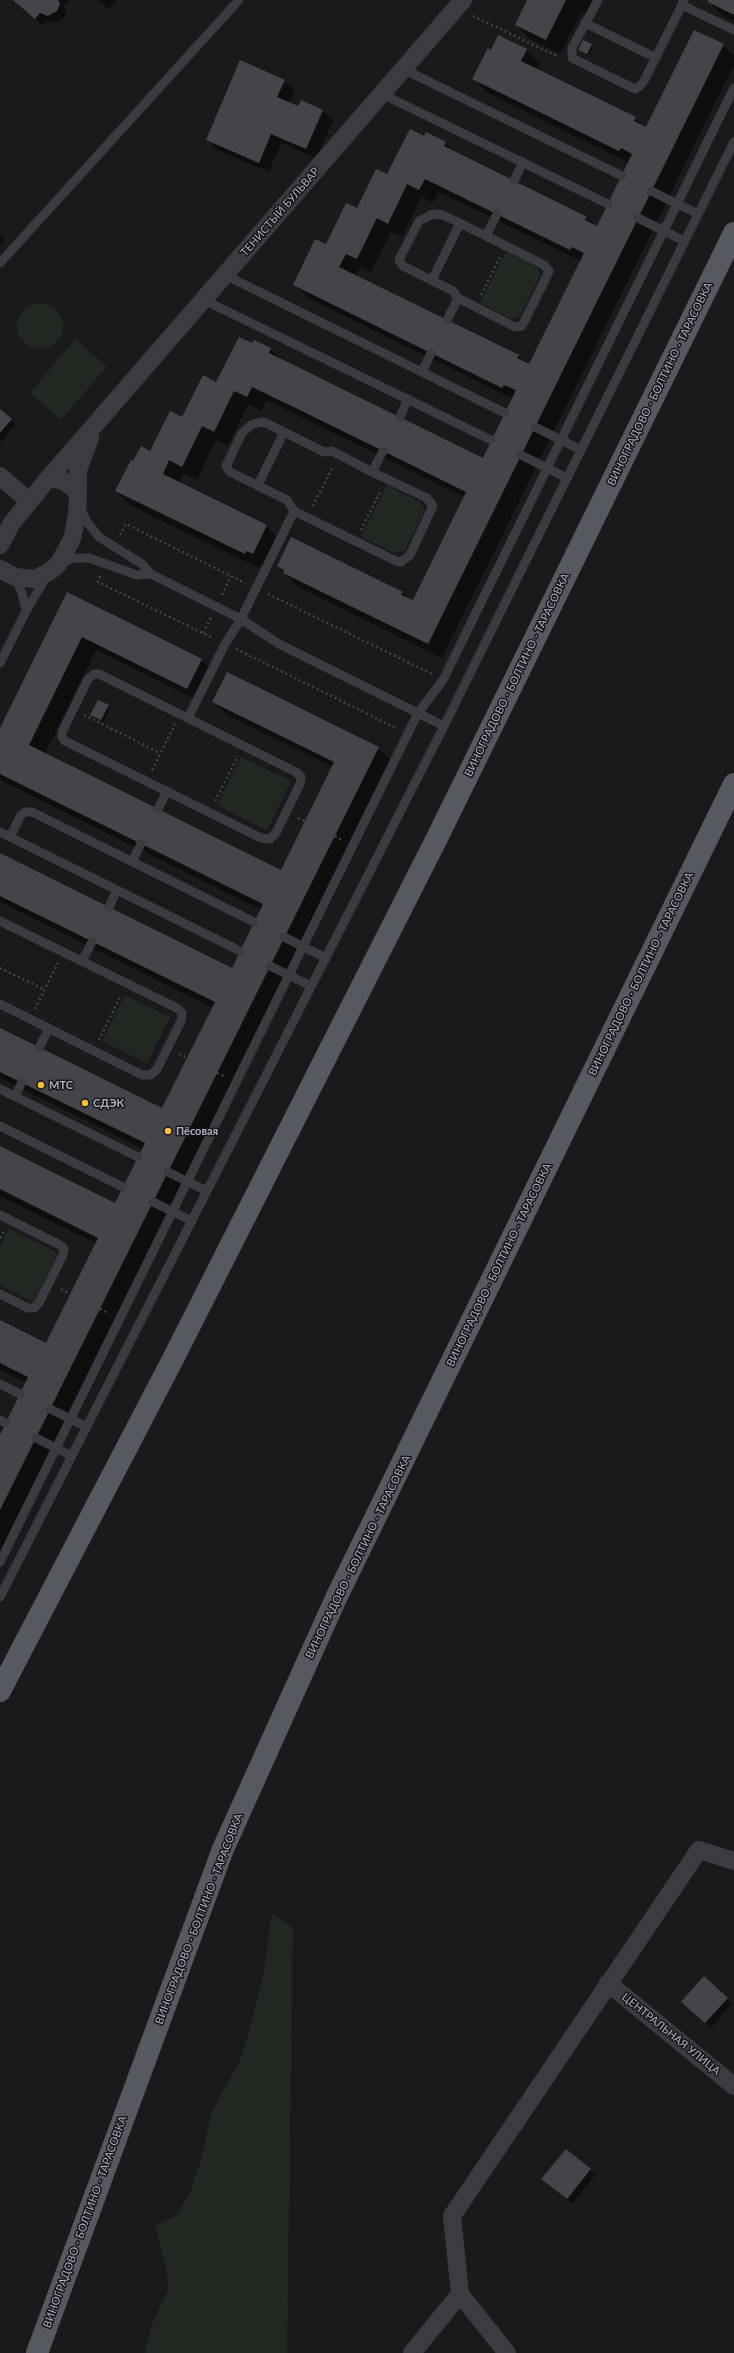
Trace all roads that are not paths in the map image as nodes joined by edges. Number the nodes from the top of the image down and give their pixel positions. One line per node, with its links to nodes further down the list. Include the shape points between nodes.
1 (239, 0): 26 (lane)
2 (462, 0): 8 (street, ТЕНИСТЫЙ БУЛЬВАР)
3 (598, 0): 5 (lane)
4 (683, 2): 6 (lane); 7 (lane)
5 (585, 23): 7 (lane); 7 (lane, via 572,48 572,58 635,89 644,81)
6 (734, 30)
7 (656, 58)
8 (403, 69): 10 (street, ТЕНИСТЫЙ БУЛЬВАР); 13 (lane)
9 (734, 88): 16 (lane)
10 (382, 94): 12 (lane); 27 (street, ТЕНИСТЫЙ БУЛЬВАР)
11 (734, 142): 19 (lane)
12 (523, 162): 14 (lane); 17 (lane)
13 (622, 176)
14 (514, 181)
15 (651, 191): 16 (lane)
16 (677, 203): 19 (lane); 22 (lane)
17 (608, 204)
18 (497, 214): 24 (lane)
19 (698, 214): 25 (lane)
20 (638, 218): 22 (lane)
21 (460, 223): 24 (lane); 28 (lane); 28 (lane, via 438,214 421,219 399,261 403,266)
22 (664, 231): 25 (lane); 41 (lane)
23 (734, 233): 112 (main road, ВИНОГРАДОВО - БОЛТИНО - ТАРАСОВКА, via 437,838 174,1357)
24 (486, 236): 29 (lane, via 544,265 549,271 525,321 518,327)
25 (684, 242): 42 (lane)
26 (0, 263)
27 (225, 275): 30 (street, ТЕНИСТЫЙ БУЛЬВАР); 33 (lane)
28 (432, 280): 29 (lane, via 452,291)
29 (458, 298): 31 (lane)
30 (204, 300): 34 (lane); 37 (street, ТЕНИСТЫЙ БУЛЬВАР)
31 (447, 320)
32 (431, 353): 33 (lane)
33 (422, 372): 35 (lane)
34 (408, 399): 36 (lane); 40 (lane)
35 (505, 412)
36 (400, 417)
37 (98, 423): 49 (street, ТЕНИСТЫЙ БУЛЬВАР); 51 (street, ТЕНИСТЫЙ БУЛЬВАР, via 78,470)
38 (535, 427): 41 (lane)
39 (284, 432): 46 (lane, via 324,452 332,451); 50 (lane); 50 (lane, via 261,422 250,425 242,433 226,466 230,472)
40 (491, 440)
41 (561, 440): 42 (lane); 45 (lane)
42 (581, 450): 48 (lane)
43 (383, 451): 46 (lane)
44 (521, 455): 45 (lane)
45 (547, 468): 48 (lane); 62 (lane, via 443,680)
46 (372, 472): 53 (lane, via 427,498 433,506 410,555 401,562)
47 (0, 476): 52 (street)
48 (567, 478): 64 (lane)
49 (47, 480): 51 (street, via 64,481); 52 (street, ТЕНИСТЫЙ БУЛЬВАР)
50 (258, 485): 53 (lane, via 287,500)
51 (78, 497): 56 (street, ТЕНИСТЫЙ БУЛЬВАР, via 72,539); 58 (lane, via 87,522 99,537 142,564)
52 (29, 502): 54 (street, ТЕНИСТЫЙ БУЛЬВАР)
53 (294, 511): 60 (lane)
54 (6, 524): 55 (street, ТЕНИСТЫЙ БУЛЬВАР)
55 (0, 545)
56 (54, 568): 57 (street, via 34,579); 58 (lane, via 74,558 89,558 137,575); 59 (lane)
57 (7, 573): 59 (lane, via 22,593)
58 (151, 574): 60 (lane)
59 (26, 611): 61 (lane)
60 (241, 619): 62 (lane, via 279,644); 63 (lane)
61 (0, 663)
62 (418, 713): 64 (lane); 78 (lane)
63 (184, 716): 66 (lane, via 99,674 94,674 88,679 62,732 65,741); 66 (lane, via 296,772 301,777 300,784 276,833 270,839 262,838)
64 (444, 726): 80 (lane)
65 (734, 784): 117 (main road, ВИНОГРАДОВО - БОЛТИНО - ТАРАСОВКА, via 340,1589 223,1849)
66 (167, 791): 67 (lane)
67 (158, 809)
68 (0, 832): 69 (lane)
69 (10, 837): 71 (lane, via 21,815 32,812); 72 (lane)
70 (141, 844): 71 (lane)
71 (132, 862): 75 (lane)
72 (117, 890): 73 (lane); 79 (lane)
73 (109, 907)
74 (0, 921): 81 (lane)
75 (254, 922)
76 (284, 937): 78 (lane)
77 (92, 942): 81 (lane)
78 (303, 946): 80 (lane); 83 (lane)
79 (240, 951)
80 (326, 958): 84 (lane)
81 (82, 961): 86 (lane, via 177,1008 182,1013 164,1055 151,1075 142,1074)
82 (270, 966): 83 (lane)
83 (289, 975): 84 (lane); 94 (lane)
84 (311, 986): 96 (lane)
85 (0, 1004): 86 (lane)
86 (49, 1028): 87 (lane)
87 (39, 1048)
88 (22, 1082): 90 (lane)
89 (0, 1089): 90 (lane)
90 (15, 1096): 92 (lane)
91 (0, 1126): 95 (lane)
92 (138, 1157)
93 (168, 1172): 94 (lane)
94 (187, 1182): 96 (lane); 98 (lane)
95 (123, 1187)
96 (207, 1191): 100 (lane)
97 (153, 1202): 98 (lane)
98 (172, 1211): 100 (lane); 105 (lane)
99 (0, 1215): 101 (lane, via 64,1249 49,1284 34,1308 28,1308)
100 (192, 1221): 106 (lane)
101 (0, 1294)
102 (0, 1384): 103 (lane)
103 (20, 1394)
104 (50, 1409): 105 (lane)
105 (70, 1419): 106 (lane); 108 (lane)
106 (86, 1427): 109 (lane)
107 (36, 1438): 108 (lane)
108 (56, 1448): 109 (lane); 110 (lane)
109 (72, 1456): 111 (lane)
110 (0, 1562)
111 (0, 1597)
112 (0, 1691)
113 (734, 1861): 114 (street, via 699,1850)
114 (608, 1983): 115 (street, ЦЕНТРАЛЬНАЯ УЛИЦА); 116 (street, via 452,2216)
115 (734, 2086)
116 (460, 2294): 118 (street); 119 (street)
117 (37, 2353)
118 (412, 2353)
119 (507, 2353)

